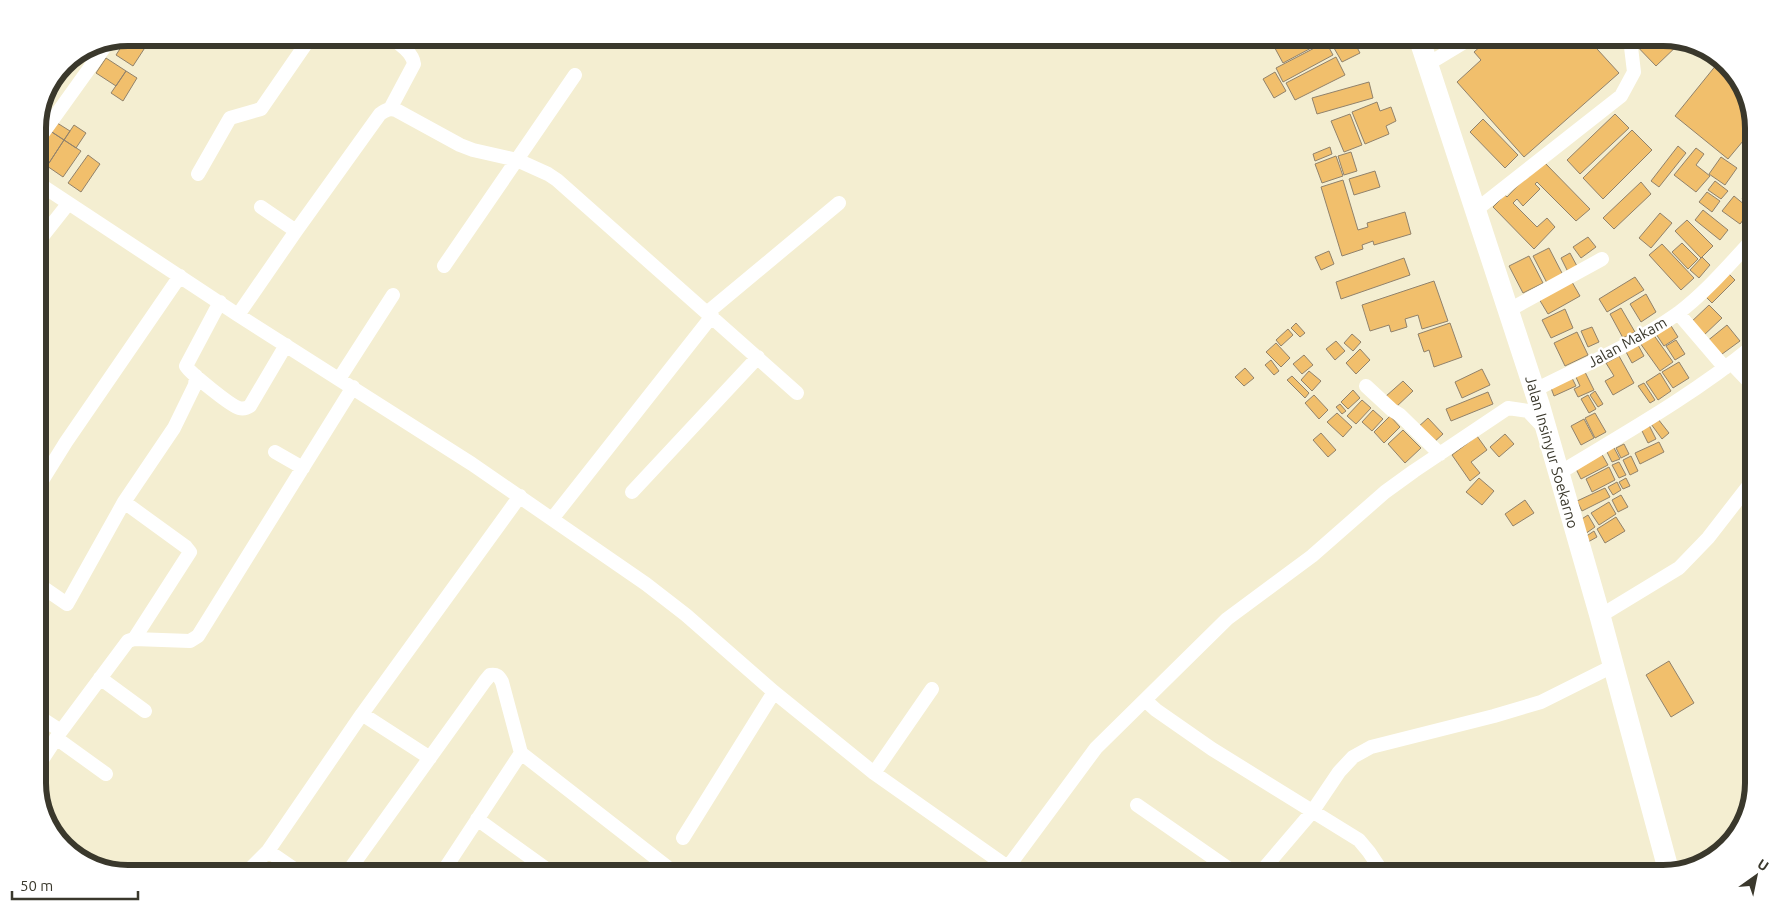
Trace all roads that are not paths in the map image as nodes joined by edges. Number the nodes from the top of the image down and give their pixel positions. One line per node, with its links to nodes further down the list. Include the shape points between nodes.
1 (304, 46): 12 (street, via 261,109 230,118)
2 (399, 46): 9 (street, via 414,59 414,64)
3 (1422, 46): 7 (main road, Jalan Insinyur Soekarno)
4 (1458, 46): 7 (street)
5 (1630, 46): 17 (street, via 1634,72 1621,96)
6 (102, 51): 10 (street)
7 (1428, 64): 17 (main road, Jalan Insinyur Soekarno)
8 (575, 75): 11 (street)
9 (390, 109): 11 (street, via 460,145); 18 (street, via 380,114)
10 (46, 129)
11 (517, 160): 22 (street); 28 (street, via 556,180)
12 (198, 174)
13 (46, 189): 15 (street)
14 (839, 203): 28 (street)
15 (68, 204): 19 (street); 23 (street)
16 (261, 207): 18 (street)
17 (1476, 210): 26 (main road, Jalan Insinyur Soekarno)
18 (296, 231): 29 (street)
19 (46, 232)
20 (1745, 248): 27 (street, Jalan Makam)
21 (1602, 260): 26 (street)
22 (444, 266)
23 (180, 276): 25 (street); 46 (street)
24 (393, 295): 35 (street)
25 (220, 302): 29 (street); 34 (street, via 186,366)
26 (1509, 310): 39 (main road, Jalan Insinyur Soekarno)
27 (1678, 313): 33 (street); 39 (street, Jalan Makam, via 1644,336)
28 (710, 314): 32 (street); 51 (street)
29 (238, 315): 30 (street)
30 (286, 345): 34 (street, via 248,408 237,408); 35 (street)
31 (1745, 352): 33 (street)
32 (758, 357): 40 (street); 48 (street)
33 (1728, 366): 36 (street); 45 (street, via 1661,412)
34 (196, 376): 50 (street, via 195,385 174,428)
35 (339, 379): 38 (street)
36 (1745, 380)
37 (1366, 386): 43 (street)
38 (352, 387): 44 (street); 49 (street)
39 (1535, 390): 41 (main road, Jalan Insinyur Soekarno)
40 (797, 393)
41 (1547, 431): 43 (street, via 1528,411 1508,408); 45 (main road, Jalan Insinyur Soekarno)
42 (275, 452): 44 (street)
43 (1440, 454): 59 (street, via 1385,492 1312,556 1228,619)
44 (303, 468): 54 (street, via 195,639)
45 (1559, 473): 53 (main road, Jalan Insinyur Soekarno)
46 (46, 474)
47 (1745, 490): 53 (street, via 1708,538 1678,568)
48 (632, 492)
49 (520, 496): 51 (street); 61 (street)
50 (124, 502): 52 (street, via 67,604); 54 (street, via 190,552)
51 (552, 519): 58 (street, via 686,615)
52 (46, 590)
53 (1600, 616): 55 (main road, Jalan Insinyur Soekarno)
54 (134, 639): 56 (street, via 123,646)
55 (1613, 666): 70 (street, via 1541,702 1371,747 1353,757 1339,772); 85 (main road, Jalan Insinyur Soekarno)
56 (100, 678): 60 (street); 63 (street)
57 (932, 689): 67 (street)
58 (774, 692): 67 (street); 72 (street)
59 (1145, 700): 70 (street, via 1212,750); 81 (street, via 1096,748)
60 (145, 711)
61 (362, 714): 66 (street); 73 (street)
62 (46, 723): 63 (street)
63 (58, 734): 64 (street); 68 (street)
64 (46, 753)
65 (521, 753): 66 (street, via 502,682 495,674 490,675); 71 (street); 79 (street)
66 (430, 758): 76 (street)
67 (874, 773): 80 (street)
68 (106, 774)
69 (1137, 805): 82 (street)
70 (1312, 812): 83 (street); 84 (street, via 1359,840)
71 (477, 819): 77 (street); 78 (street)
72 (683, 838)
73 (268, 851): 74 (street); 75 (street)
74 (255, 865)
75 (287, 865)
76 (353, 865)
77 (448, 865)
78 (540, 865)
79 (665, 865)
80 (1005, 865)
81 (1015, 865)
82 (1222, 865)
83 (1268, 865)
84 (1377, 865)
85 (1667, 865)

